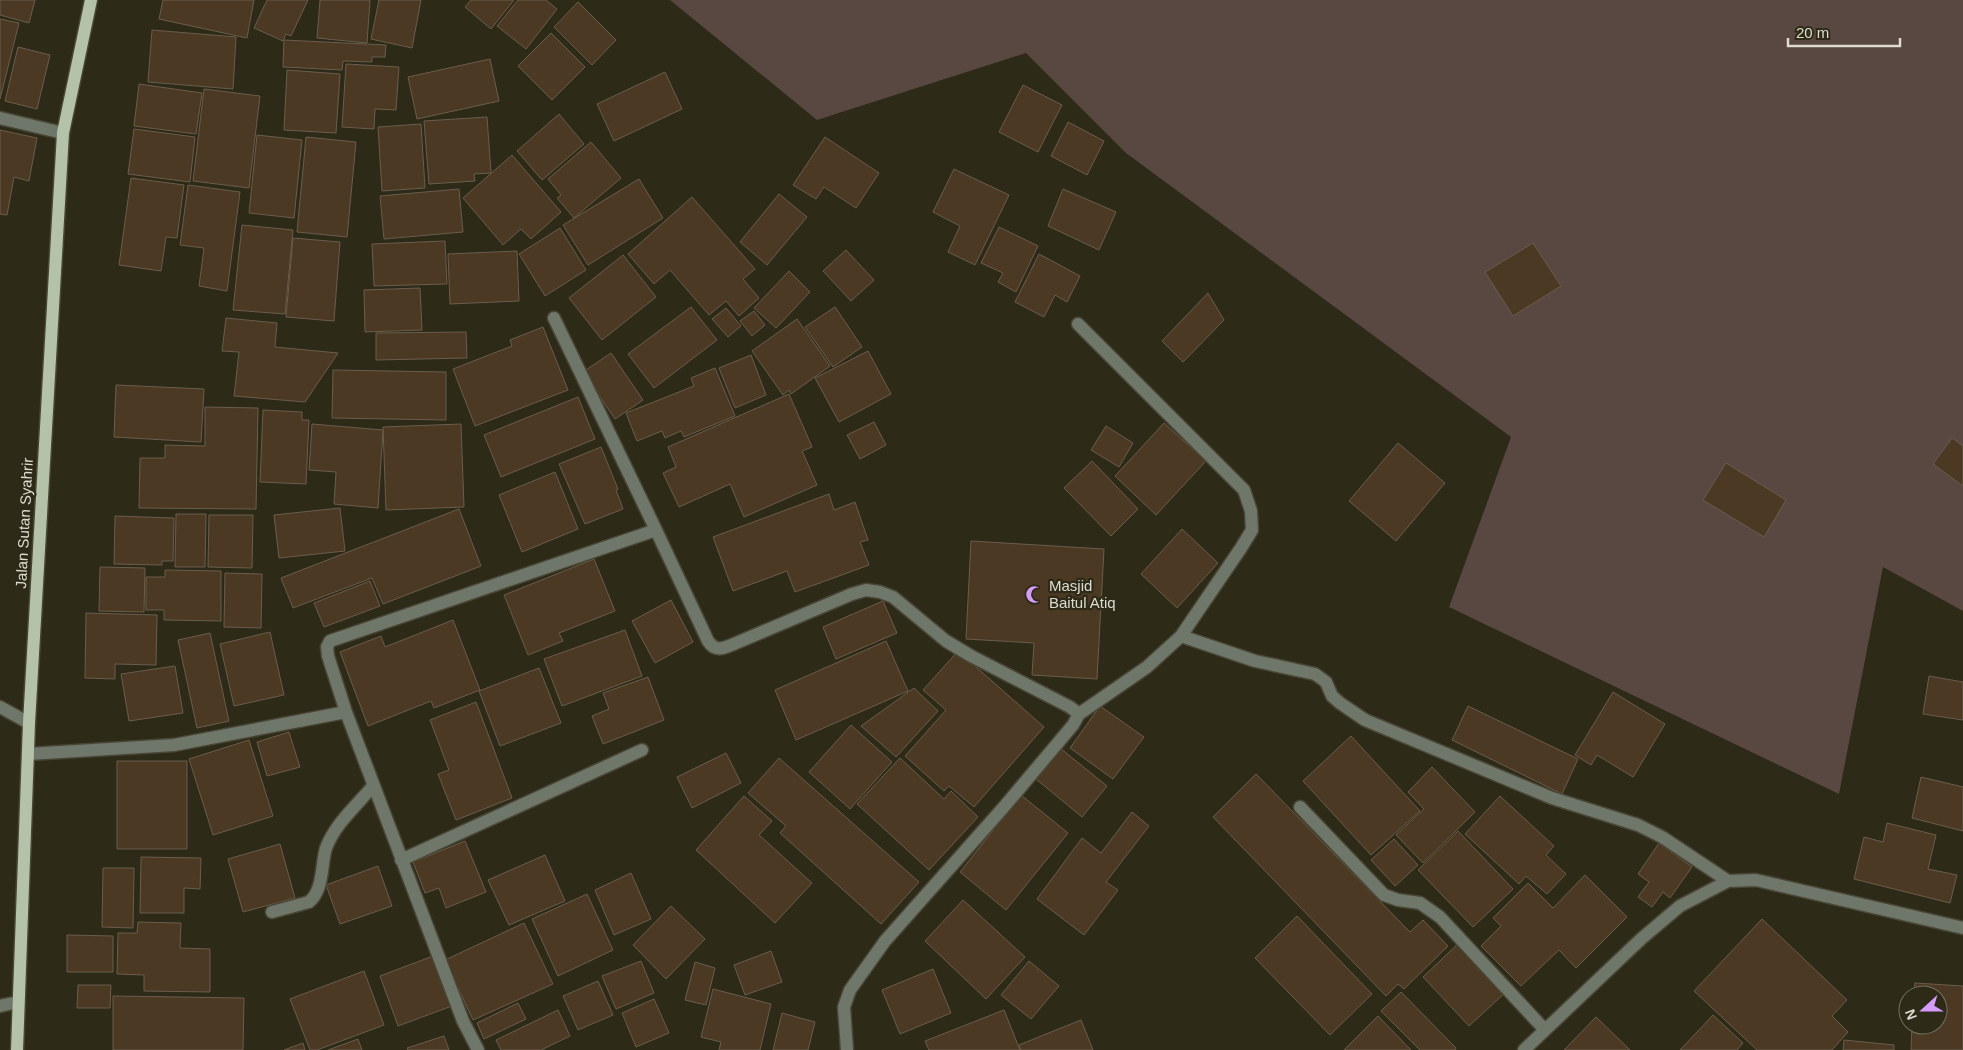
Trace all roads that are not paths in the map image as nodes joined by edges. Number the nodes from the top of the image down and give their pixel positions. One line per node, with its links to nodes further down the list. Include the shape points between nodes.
1 (91, 0): 3 (main road, Jalan Sutan Syahrir)
2 (0, 118): 3 (street)
3 (63, 133): 11 (main road, Jalan Sutan Syahrir)
4 (554, 318): 6 (street)
5 (1078, 324): 7 (street, via 1244,490 1251,511 1252,530)
6 (656, 530): 9 (street, via 330,641 328,656); 10 (street, via 714,648 728,646 852,594 866,590 880,592 893,597 946,641 1070,706)
7 (1181, 636): 10 (street, via 1147,667); 17 (street, via 1255,661 1315,674 1326,682 1332,696 1365,720 1552,798 1638,825)
8 (0, 707): 11 (street)
9 (346, 712): 13 (street, via 174,745); 14 (street)
10 (1079, 714): 25 (street, via 1073,726 1003,808 884,941 850,990 844,1007)
11 (30, 723): 13 (main road, Jalan Sutan Syahrir)
12 (642, 750): 16 (street)
13 (28, 754): 20 (main road, Jalan Sutan Syahrir)
14 (373, 786): 16 (street); 18 (street, via 338,827 326,848 322,875 312,899)
15 (1300, 807): 22 (street, via 1384,895 1420,904 1440,916)
16 (401, 860): 24 (street, via 463,1021)
17 (1728, 881): 19 (street, via 1756,880); 22 (street, via 1680,906)
18 (272, 912)
19 (1963, 928)
20 (18, 1002): 21 (street); 23 (main road, Jalan Sutan Syahrir)
21 (0, 1006)
22 (1546, 1030): 26 (street)
23 (17, 1050)
24 (478, 1050)
25 (847, 1050)
26 (1524, 1050)

